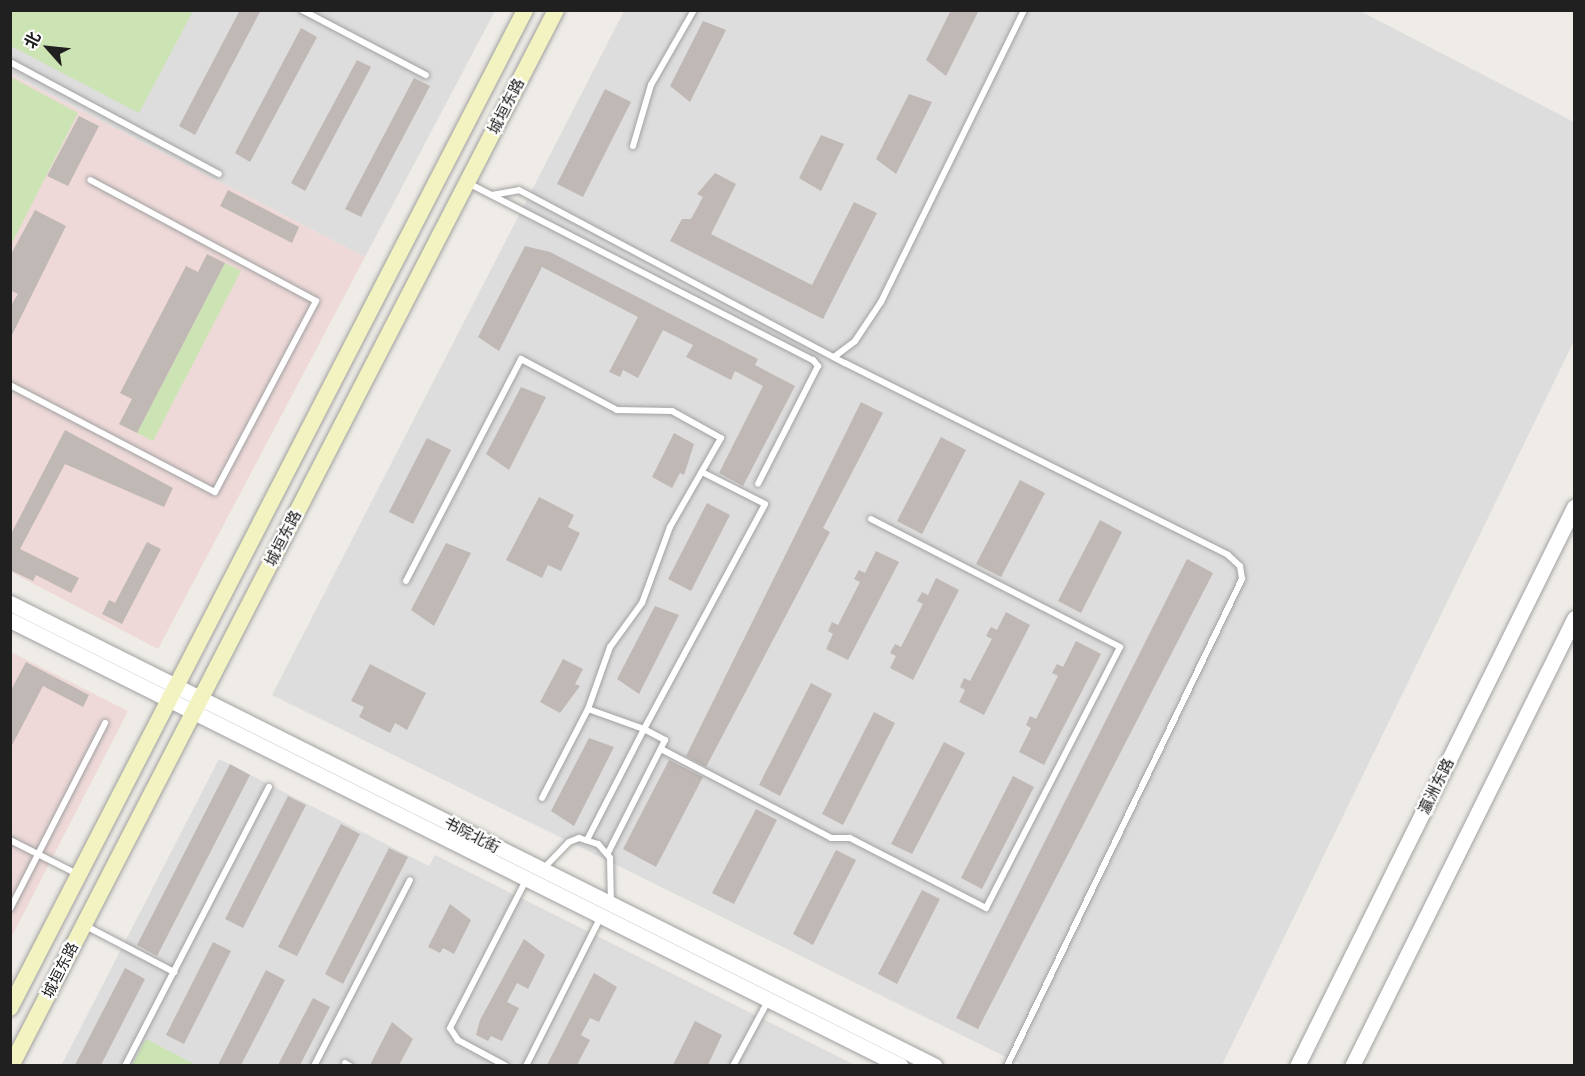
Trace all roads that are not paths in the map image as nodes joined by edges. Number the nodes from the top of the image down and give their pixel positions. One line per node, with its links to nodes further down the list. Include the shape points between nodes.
1 (302, 10): 7 (lane)
2 (525, 10): 23 (main road, 城垣东路)
3 (556, 10): 11 (main road, 城垣东路)
4 (694, 10): 8 (lane, via 651,85)
5 (1024, 10): 13 (lane, via 881,302 855,341)
6 (10, 62): 9 (lane)
7 (426, 75)
8 (633, 146)
9 (219, 174)
10 (90, 180): 14 (lane, via 316,300 215,492)
11 (467, 183): 12 (lane); 24 (main road, 城垣东路)
12 (492, 195): 13 (lane, via 519,190); 16 (lane, via 813,360 818,366)
13 (834, 357): 54 (lane, via 1228,555 1240,566 1242,579)
14 (10, 385)
15 (702, 472): 19 (lane, via 721,442 715,432 658,407 617,410 521,359); 25 (lane, via 670,527 642,603 610,647); 27 (lane, via 765,504)
16 (759, 484)
17 (1575, 507): 55 (street, 瀛洲东路)
18 (871, 519): 28 (lane, via 1120,647 986,908 850,838 831,838)
19 (406, 582)
20 (10, 603): 23 (street, 书院北街)
21 (1575, 618): 56 (street)
22 (10, 620): 23 (street, 书院北街)
23 (172, 693): 24 (street, 书院北街); 36 (main road, 城垣东路)
24 (197, 706): 35 (street, 书院北街); 37 (street, 书院北街); 42 (main road, 城垣东路)
25 (588, 709): 27 (lane); 30 (lane)
26 (105, 723): 34 (lane)
27 (644, 729): 28 (lane, via 665,740); 32 (lane)
28 (661, 749): 33 (lane)
29 (269, 787): 43 (lane)
30 (542, 798)
31 (10, 840): 34 (lane)
32 (587, 840): 33 (lane); 35 (lane, via 569,842)
33 (608, 853): 39 (lane)
34 (39, 854): 36 (lane); 40 (lane)
35 (543, 870): 39 (street, 书院北街)
36 (79, 875): 45 (main road, 城垣东路)
37 (526, 879): 41 (street, 书院北街); 49 (lane, via 450,1028 458,1040)
38 (410, 880): 48 (lane)
39 (611, 904): 53 (street, 书院北街)
40 (10, 909)
41 (601, 916): 44 (street, 书院北街); 50 (lane)
42 (83, 925): 43 (lane); 46 (main road, 城垣东路)
43 (174, 972): 47 (lane)
44 (769, 1000): 51 (lane); 52 (street, 书院北街)
45 (10, 1008)
46 (11, 1065)
47 (125, 1065)
48 (315, 1065)
49 (506, 1065)
50 (526, 1065)
51 (733, 1065)
52 (901, 1065)
53 (935, 1065)
54 (1007, 1065)
55 (1297, 1065)
56 (1352, 1065)

